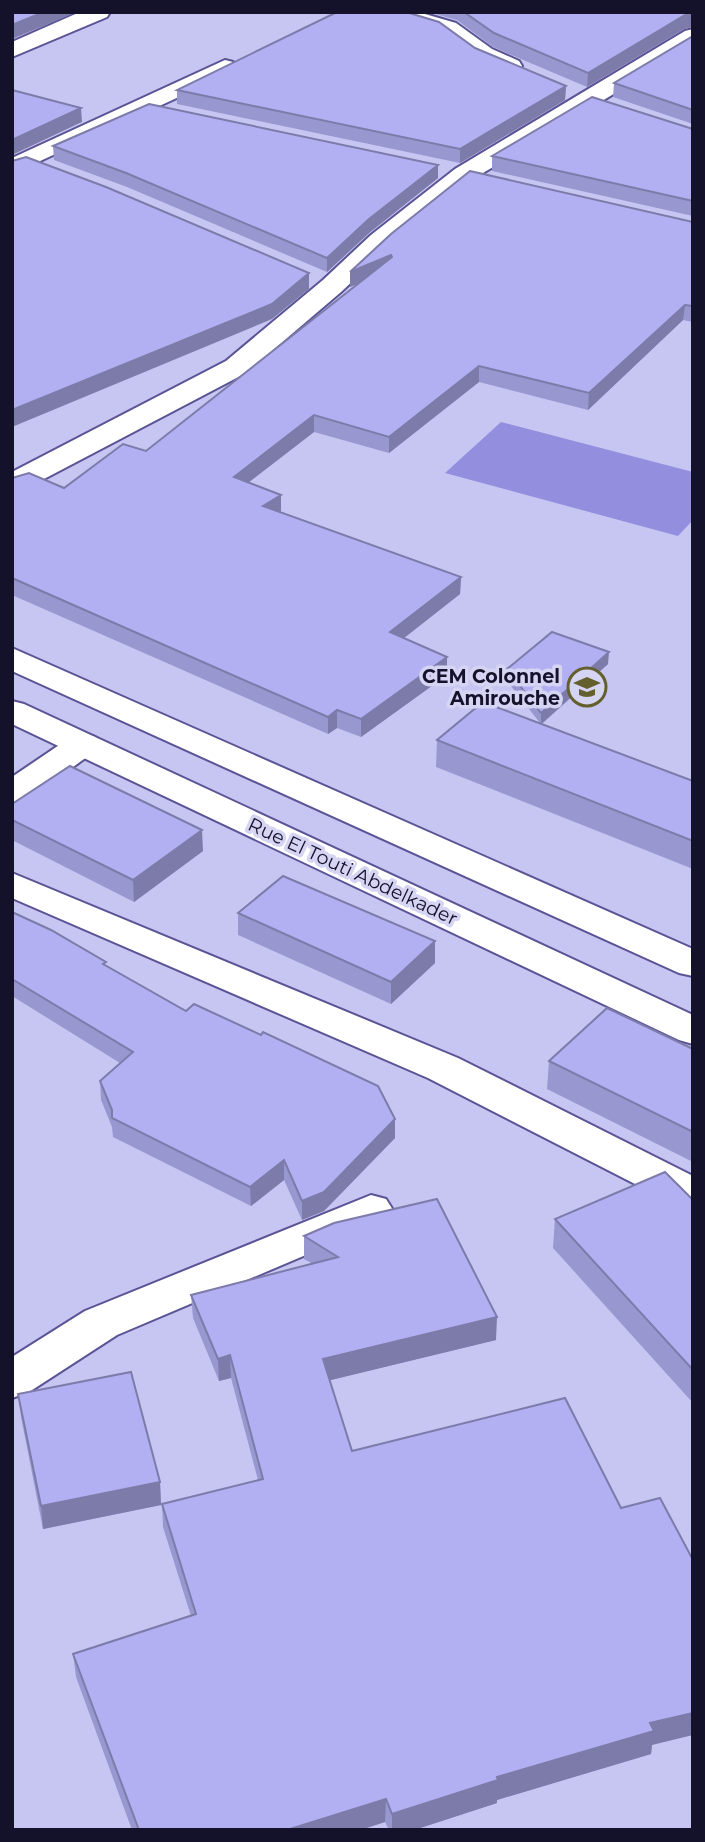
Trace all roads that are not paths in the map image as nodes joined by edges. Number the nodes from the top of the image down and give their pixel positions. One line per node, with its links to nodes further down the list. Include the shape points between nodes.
1 (99, 12): 4 (street)
2 (394, 12): 6 (street, via 448,28 484,54)
3 (693, 36): 8 (street)
4 (12, 50)
5 (242, 59): 9 (street)
6 (535, 76)
7 (561, 87): 8 (street)
8 (586, 98): 11 (street); 17 (street)
9 (144, 106): 12 (street); 13 (street)
10 (75, 110): 13 (street)
11 (622, 110)
12 (184, 115)
13 (113, 120): 14 (street)
14 (19, 164): 16 (street)
15 (438, 168): 17 (street)
16 (52, 170)
17 (464, 174): 18 (street); 20 (street)
18 (499, 182)
19 (307, 275): 20 (street)
20 (332, 286): 21 (street, via 236,367)
21 (12, 484)
22 (12, 658): 27 (street)
23 (12, 711): 24 (street, Rue El Touti Abdelkader)
24 (83, 744): 25 (street); 28 (street, Rue El Touti Abdelkader)
25 (12, 794)
26 (12, 884): 29 (street, via 443,1068)
27 (693, 964)
28 (693, 1031)
29 (693, 1195)
30 (371, 1210): 31 (street, via 101,1323)
31 (12, 1380)

